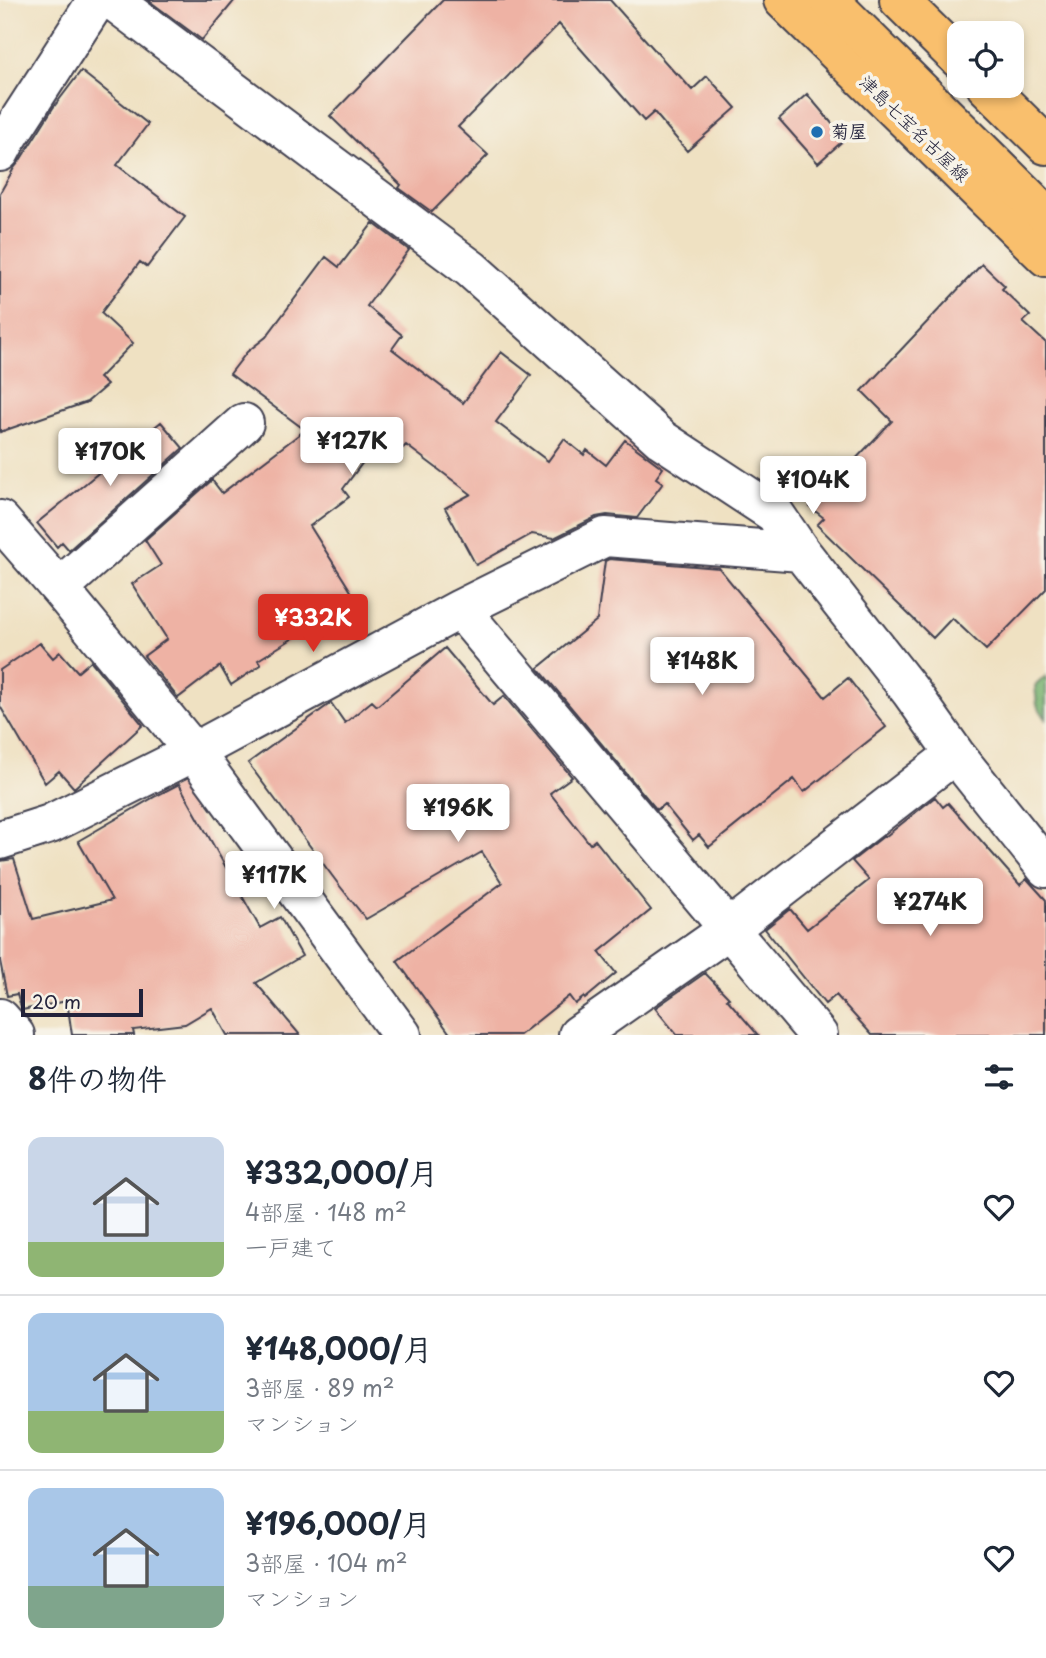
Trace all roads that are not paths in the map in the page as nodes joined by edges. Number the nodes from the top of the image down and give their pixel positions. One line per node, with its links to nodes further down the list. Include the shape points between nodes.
1 (97, 0): 13 (street)
2 (112, 0): 18 (street, via 471,270 661,439 775,514)
3 (783, 0): 15 (main road, 津島七宝名古屋線)
4 (829, 0): 14 (main road)
5 (899, 0): 8 (main road)
6 (922, 0): 7 (main road)
7 (947, 24)
8 (947, 47)
9 (998, 98): 12 (main road)
10 (1021, 98): 11 (main road)
11 (1046, 122)
12 (1046, 145)
13 (0, 152)
14 (1046, 215)
15 (1046, 257)
16 (244, 423): 19 (street)
17 (0, 520): 19 (street)
18 (801, 552): 20 (street, via 606,537); 22 (street)
19 (59, 588): 21 (street)
20 (460, 609): 21 (street); 25 (street)
21 (194, 752): 23 (street, via 50,824); 28 (street)
22 (955, 754): 24 (street); 25 (street)
23 (0, 840)
24 (1046, 868)
25 (728, 930): 29 (street); 30 (street)
26 (0, 1018): 27 (street)
27 (15, 1035)
28 (402, 1035)
29 (578, 1035)
30 (818, 1035)

